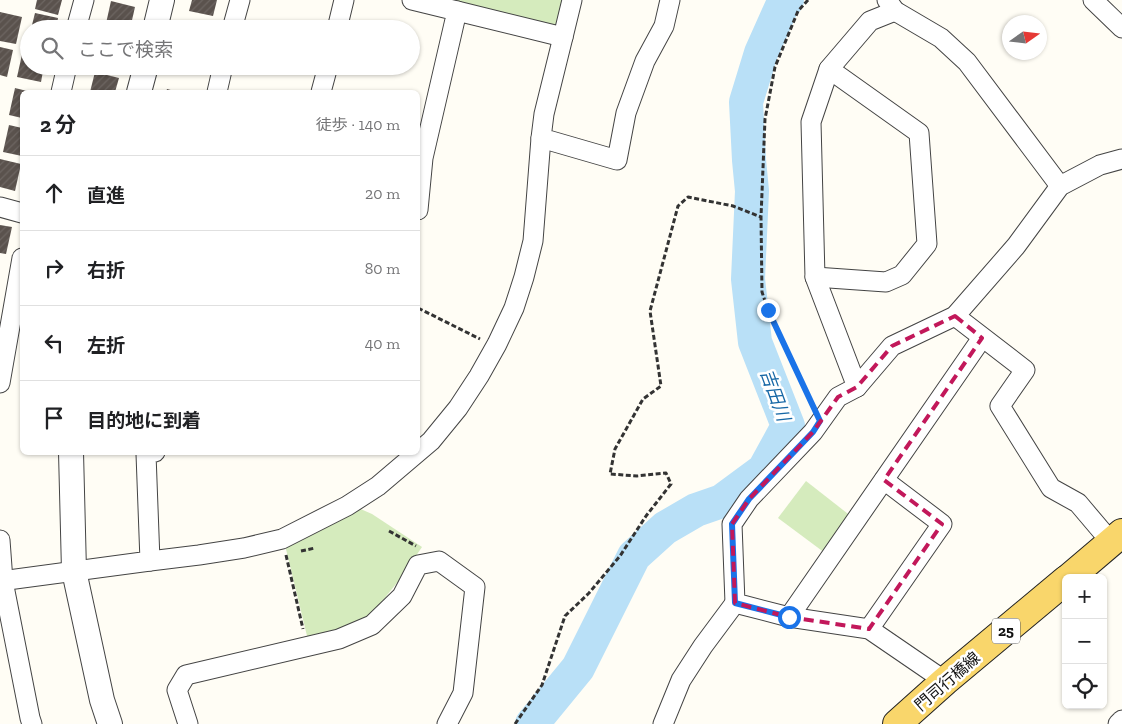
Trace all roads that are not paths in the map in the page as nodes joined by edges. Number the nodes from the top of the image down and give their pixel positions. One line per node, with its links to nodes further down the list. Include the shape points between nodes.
1 (84, 0): 11 (street)
2 (162, 0): 12 (street)
3 (240, 0): 13 (street)
4 (344, 0): 14 (street)
5 (412, 0): 10 (street)
6 (572, 0): 16 (street)
7 (670, 0): 26 (street, via 664,26 645,61 626,113 617,160)
8 (1093, 0): 15 (street)
9 (891, 6): 17 (street, via 870,21); 29 (street, via 941,38 967,62)
10 (457, 11): 16 (street); 28 (street, via 422,158)
11 (78, 20)
12 (157, 20)
13 (234, 20)
14 (339, 20)
15 (1122, 28)
16 (563, 37): 26 (street)
17 (829, 69): 33 (street, via 811,122); 33 (street, via 919,133 927,244 902,275 886,282)
18 (65, 75): 22 (street)
19 (144, 75): 23 (street)
20 (221, 75): 24 (street)
21 (326, 75): 25 (street)
22 (61, 90)
23 (140, 90)
24 (217, 90)
25 (322, 90)
26 (541, 138): 38 (street, via 533,241 514,308 480,376 458,408)
27 (1122, 159): 29 (street, via 1100,165)
28 (420, 184)
29 (1060, 186): 34 (street, via 1016,246)
30 (0, 207): 31 (street)
31 (20, 212)
32 (20, 269): 36 (street)
33 (815, 277): 37 (street)
34 (955, 316): 35 (street); 37 (street, via 892,346)
35 (982, 338): 42 (street); 43 (street, via 1025,370 1000,406 1051,488 1078,503)
36 (0, 382)
37 (857, 387): 50 (street, via 838,397 813,432 749,499 732,524)
38 (420, 450)
39 (71, 455): 46 (street)
40 (149, 455): 45 (street)
41 (415, 455): 45 (street, via 378,486 347,506 282,538 244,548)
42 (884, 480): 51 (street); 52 (street, via 942,524)
43 (1116, 538): 47 (main road, 門司行橋線 / 25)
44 (0, 540): 48 (street)
45 (150, 561): 46 (street)
46 (74, 571): 48 (street); 56 (street)
47 (1073, 574)
48 (2, 581): 55 (street)
49 (1062, 583): 53 (main road, 門司行橋線 / 25)
50 (735, 603): 51 (street); 59 (street, via 681,680)
51 (789, 617): 52 (street)
52 (869, 629): 53 (street)
53 (946, 681): 60 (main road, 門司行橋線 / 25)
54 (1122, 720): 61 (street)
55 (32, 724)
56 (110, 724)
57 (188, 724): 58 (street, via 177,690 186,675 339,639 372,625 402,596 418,565 439,561 475,587 463,693)
58 (447, 724)
59 (663, 724)
60 (897, 724)
61 (1118, 724)

